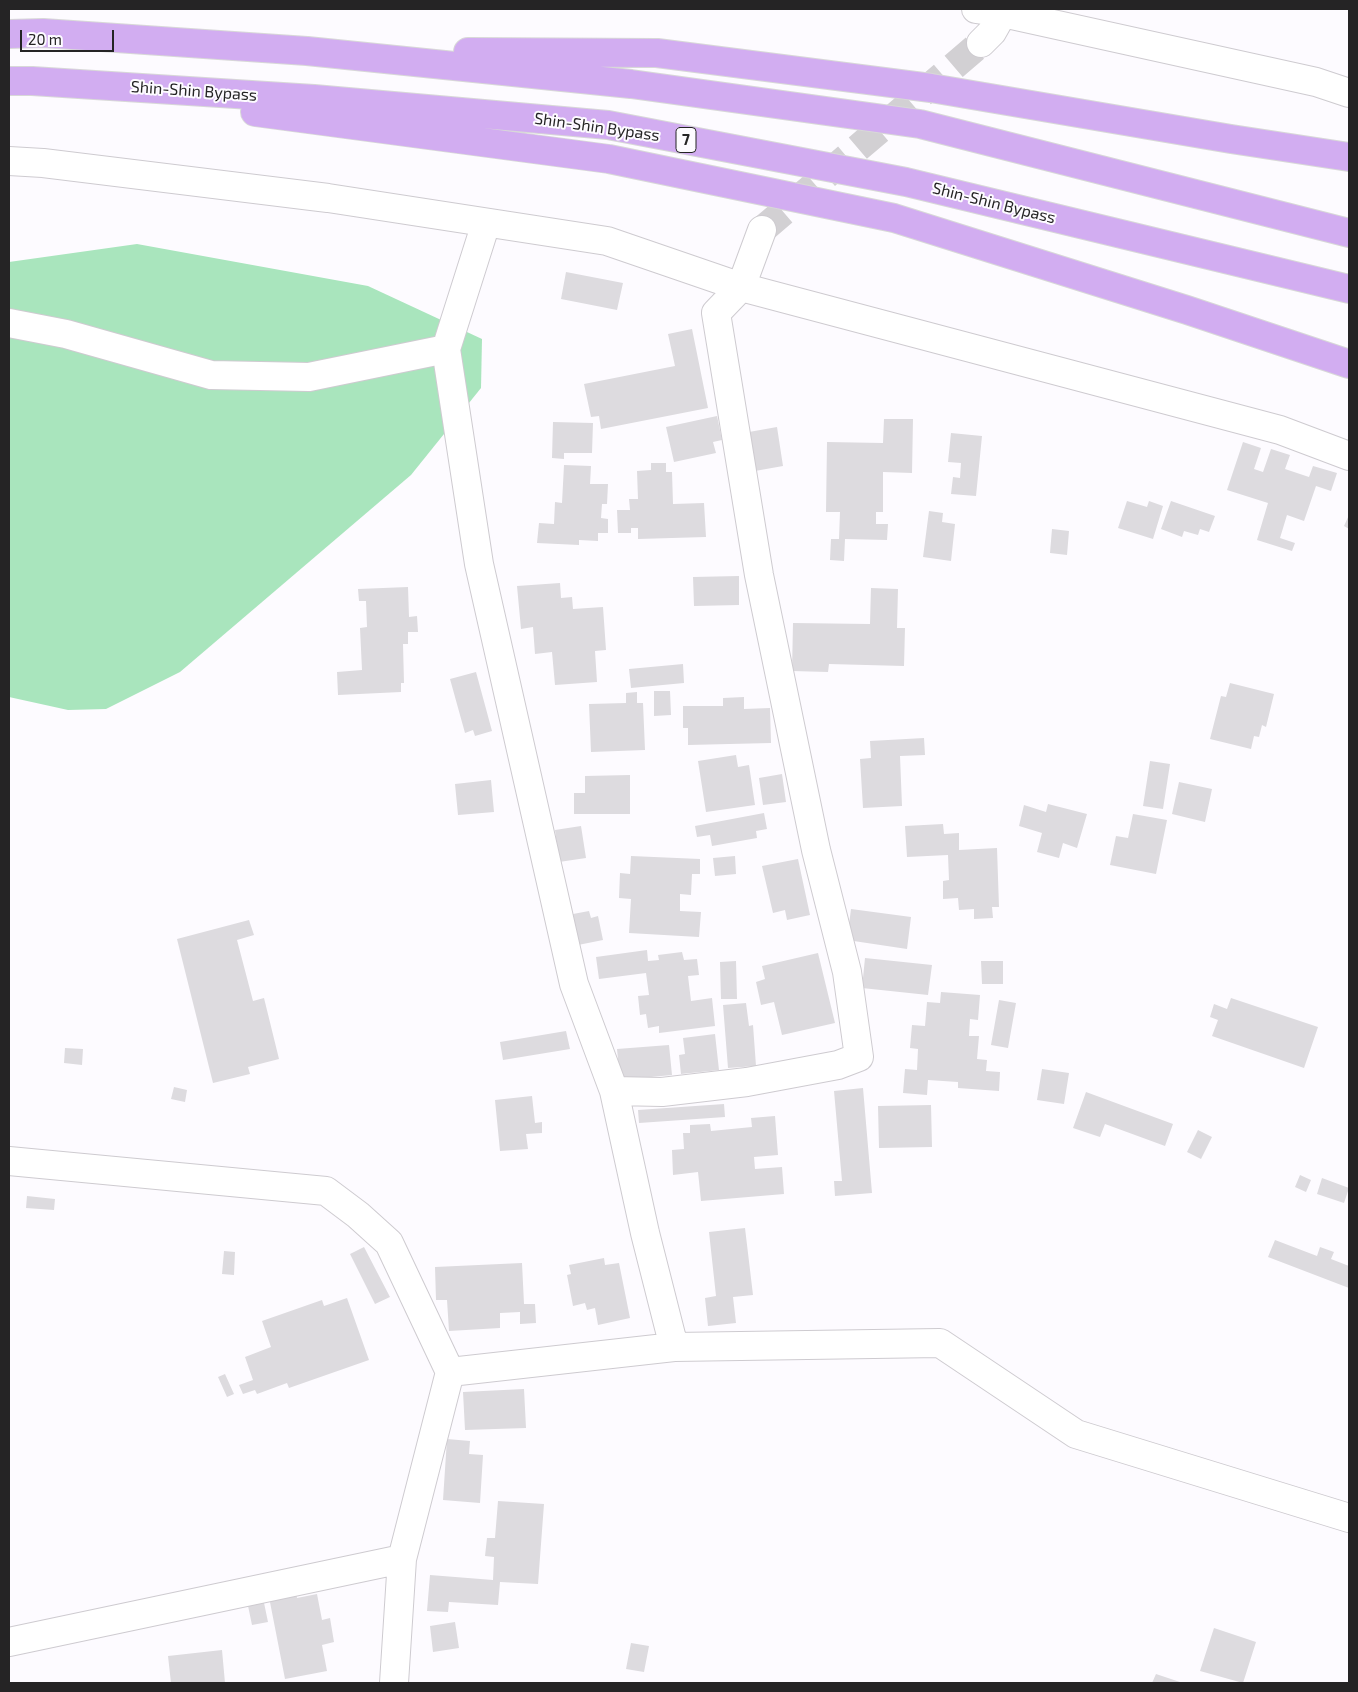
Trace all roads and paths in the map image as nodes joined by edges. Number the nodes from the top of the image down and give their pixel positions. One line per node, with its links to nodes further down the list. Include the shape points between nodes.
1 (976, 9): 2 (street)
2 (1004, 11): 4 (street, via 992,32); 7 (street, via 1316,82)
3 (9, 34): 5 (highway, via 43,33)
4 (981, 43)
5 (307, 51): 8 (highway, via 657,53 931,88); 12 (highway, via 631,84 920,124)
6 (20, 81): 14 (highway, Shin-Shin Bypass / 7, via 314,99 608,126 906,182); 17 (highway, via 609,159 894,218)
7 (1349, 93)
8 (1349, 157)
9 (9, 161): 10 (street, via 328,198)
10 (486, 223): 13 (street, via 607,241); 16 (street)
11 (762, 230): 13 (street)
12 (1349, 233)
13 (741, 287): 18 (street, via 1280,430); 19 (street, via 716,313 759,575 816,850 847,972 859,1057 747,1082 662,1092)
14 (1349, 289)
15 (9, 323): 16 (street, via 66,334 211,375 309,377)
16 (446, 349): 19 (street, via 480,564 571,975)
17 (1349, 364)
18 (1349, 456)
19 (614, 1091): 21 (street)
20 (9, 1161): 22 (street, via 326,1191 389,1243)
21 (674, 1346): 22 (street); 23 (street, via 940,1343 1076,1434)
22 (450, 1372): 24 (street)
23 (1349, 1518)
24 (402, 1559): 25 (street); 26 (street)
25 (9, 1642)
26 (394, 1683)

